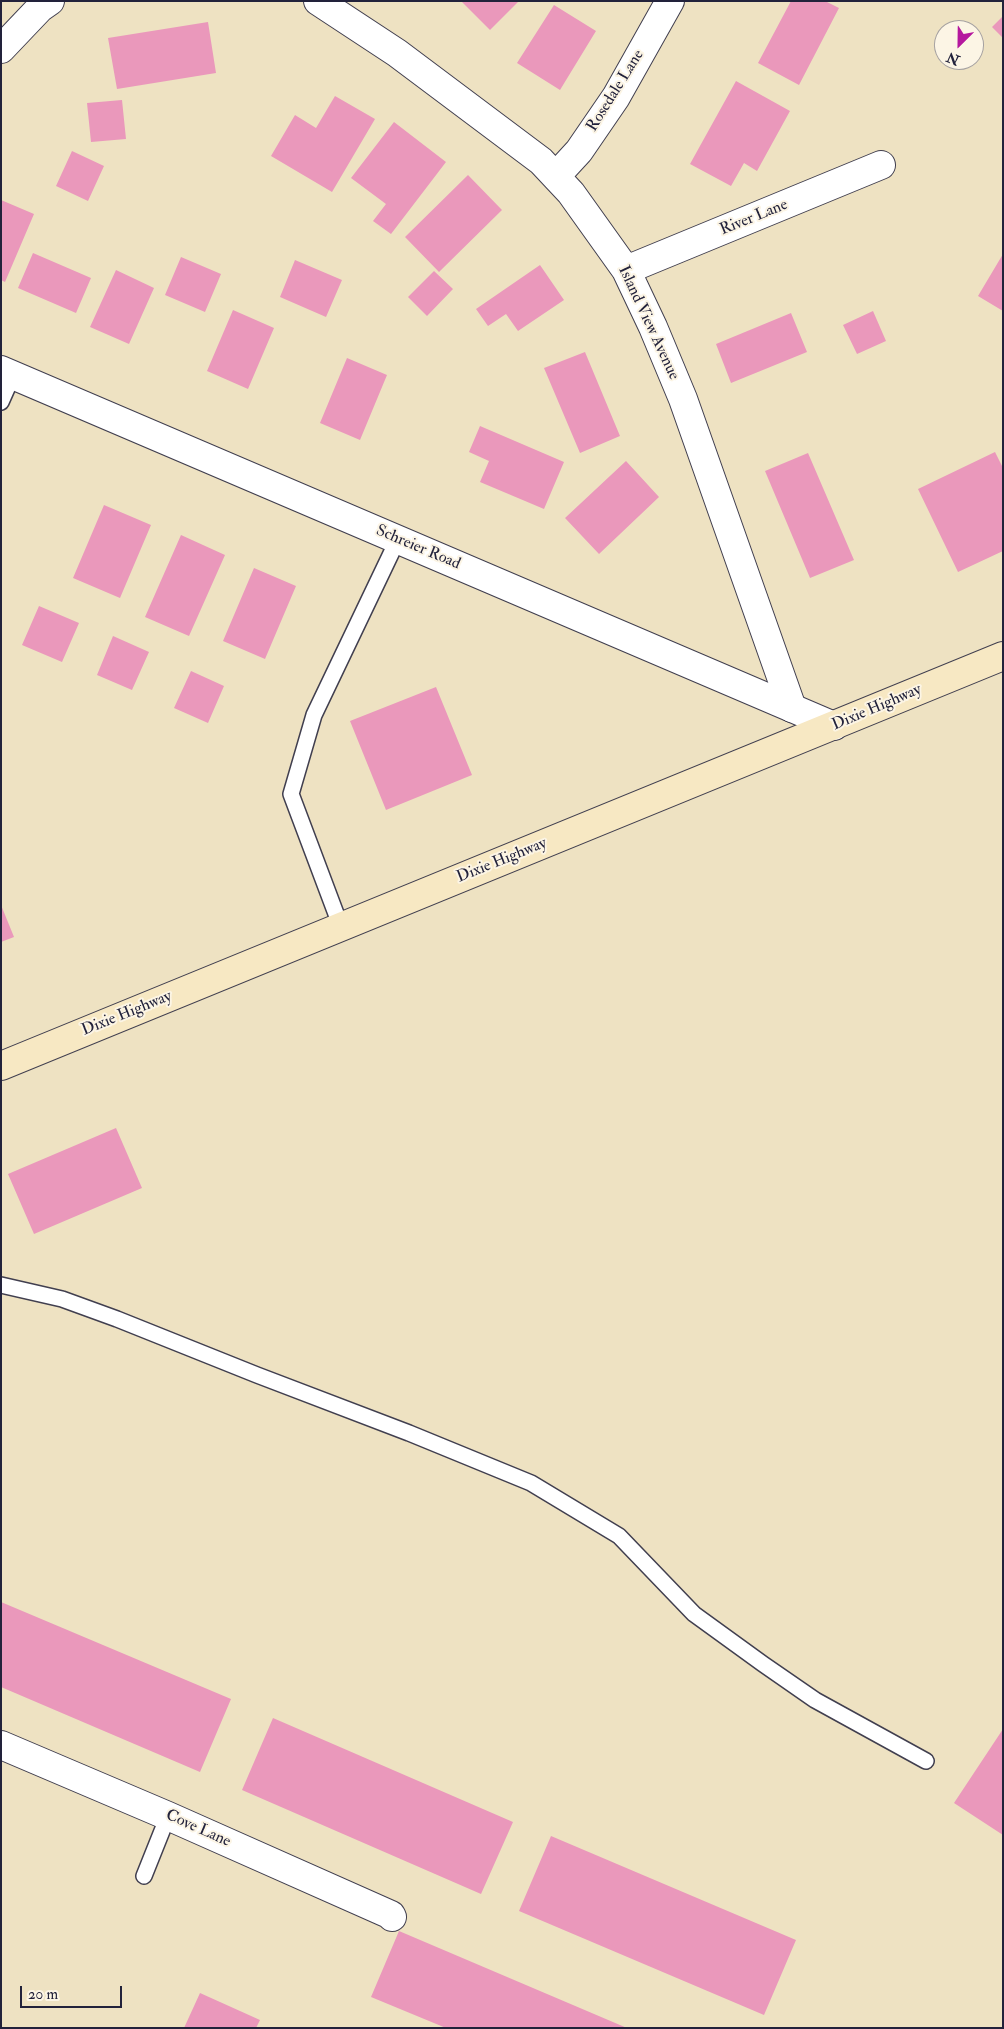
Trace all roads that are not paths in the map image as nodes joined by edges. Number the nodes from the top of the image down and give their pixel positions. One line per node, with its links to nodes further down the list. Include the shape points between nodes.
1 (50, 1): 4 (street)
2 (318, 1): 6 (street, Island View Avenue, via 398,53 541,161)
3 (670, 1): 6 (street, Rosedale Lane, via 616,97)
4 (1, 49)
5 (881, 165): 7 (street, River Lane)
6 (556, 176): 7 (street, Island View Avenue, via 587,213)
7 (626, 270): 12 (street, Island View Avenue, via 683,400)
8 (7, 373): 9 (lane); 10 (street, Schreier Road)
9 (1, 402)
10 (398, 539): 12 (street, Schreier Road); 14 (lane, via 314,715 291,794)
11 (1003, 656): 13 (main road, Dixie Highway)
12 (792, 708): 13 (street, Schreier Road)
13 (834, 726): 14 (main road, Dixie Highway)
14 (341, 927): 15 (main road, Dixie Highway)
15 (1, 1066)
16 (1, 1285): 18 (lane, via 62,1299 117,1319 531,1483 619,1536 694,1614 763,1664 816,1700)
17 (1, 1745): 19 (street, Cove Lane)
18 (926, 1761)
19 (168, 1816): 20 (lane); 21 (street, Cove Lane)
20 (144, 1876)
21 (392, 1917)

